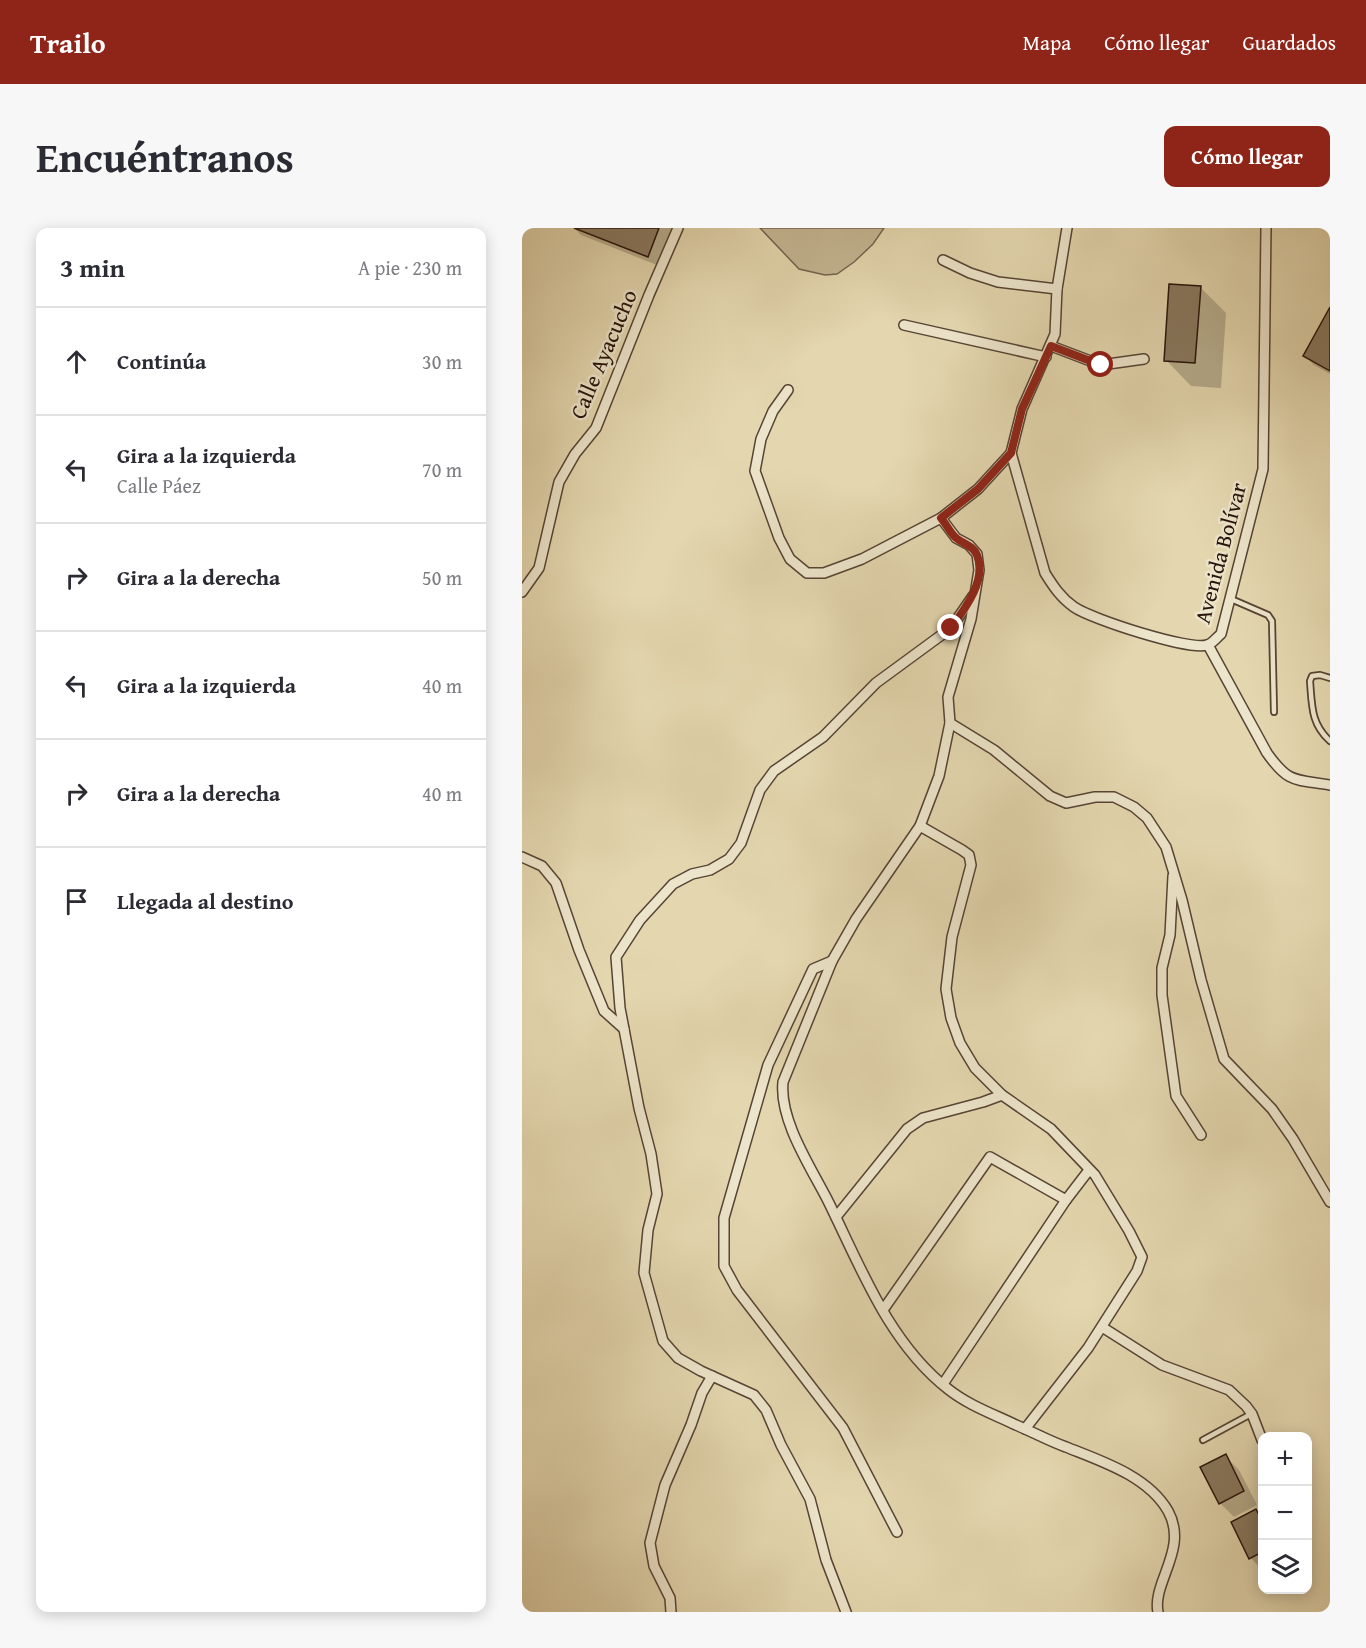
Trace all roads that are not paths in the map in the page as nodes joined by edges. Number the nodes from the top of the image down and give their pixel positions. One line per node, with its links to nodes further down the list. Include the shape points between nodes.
1 (678, 228): 13 (street, Calle Ayacucho, via 596,428 575,454 560,482 539,568)
2 (1068, 228): 5 (street)
3 (1266, 228): 15 (street, Avenida Bolívar, via 1263,469)
4 (943, 260): 5 (street, via 998,282)
5 (1058, 289): 7 (street)
6 (903, 325): 8 (street)
7 (1051, 346): 8 (street); 9 (street, via 1101,365)
8 (1046, 357): 11 (street, via 1022,409)
9 (1144, 359)
10 (788, 390): 12 (street, via 773,411 761,439 755,471 790,559 807,573 824,573 862,559)
11 (1011, 453): 12 (street, via 978,489); 16 (street, Avenida Bolívar, via 1037,550 1054,590 1075,608 1112,625 1193,646)
12 (941, 518): 14 (street, via 956,538 977,554 979,570)
13 (522, 592)
14 (974, 594): 19 (street, via 971,620 948,698); 26 (street, via 951,628 876,683 823,737 774,771 760,790 741,843 729,859 673,884 640,920 616,957)
15 (1231, 599): 16 (street, Avenida Bolívar, via 1221,634); 18 (lane, via 1268,615 1272,621)
16 (1208, 645): 21 (street, via 1279,770 1290,778)
17 (1330, 678): 20 (lane, via 1312,676 1310,681 1316,723)
18 (1274, 712)
19 (950, 723): 22 (street, via 939,776); 24 (street, via 994,750 1058,800 1066,803 1114,797 1134,807 1147,818 1166,847)
20 (1330, 741)
21 (1330, 785)
22 (920, 826): 25 (street); 27 (street, via 969,855 971,865 952,937 946,989 960,1043 975,1068)
23 (522, 857): 26 (street, via 542,866 556,883 604,1011)
24 (1173, 869): 28 (street, via 1162,995 1176,1096); 31 (street, via 1224,1059 1272,1109)
25 (832, 961): 32 (street, via 783,1082 782,1095 793,1132); 41 (street, via 813,969 768,1065 724,1218 724,1266 737,1290 843,1428)
26 (624, 1030): 35 (street, via 657,1194 648,1230 645,1273 651,1300 663,1341 678,1358)
27 (1002, 1095): 29 (street, via 1051,1129); 32 (street, via 923,1118 907,1129)
28 (1201, 1135)
29 (1089, 1170): 30 (street); 34 (street, via 1142,1257)
30 (1066, 1200): 33 (street, via 990,1157); 36 (street)
31 (1330, 1202)
32 (836, 1217): 33 (street)
33 (883, 1310): 36 (street, via 904,1344)
34 (1102, 1327): 37 (street, via 1162,1365 1229,1390); 38 (street)
35 (712, 1376): 42 (street, via 665,1485 650,1543 654,1566 670,1598); 43 (street, via 754,1395 766,1410 810,1499 826,1560)
36 (943, 1384): 38 (street, via 967,1402)
37 (1252, 1414): 39 (street); 40 (lane)
38 (1025, 1429): 44 (street, via 1120,1471 1151,1490 1168,1512 1174,1534 1171,1563 1156,1603)
39 (1260, 1432)
40 (1203, 1440)
41 (897, 1532)
42 (671, 1612)
43 (846, 1612)
44 (1158, 1612)

